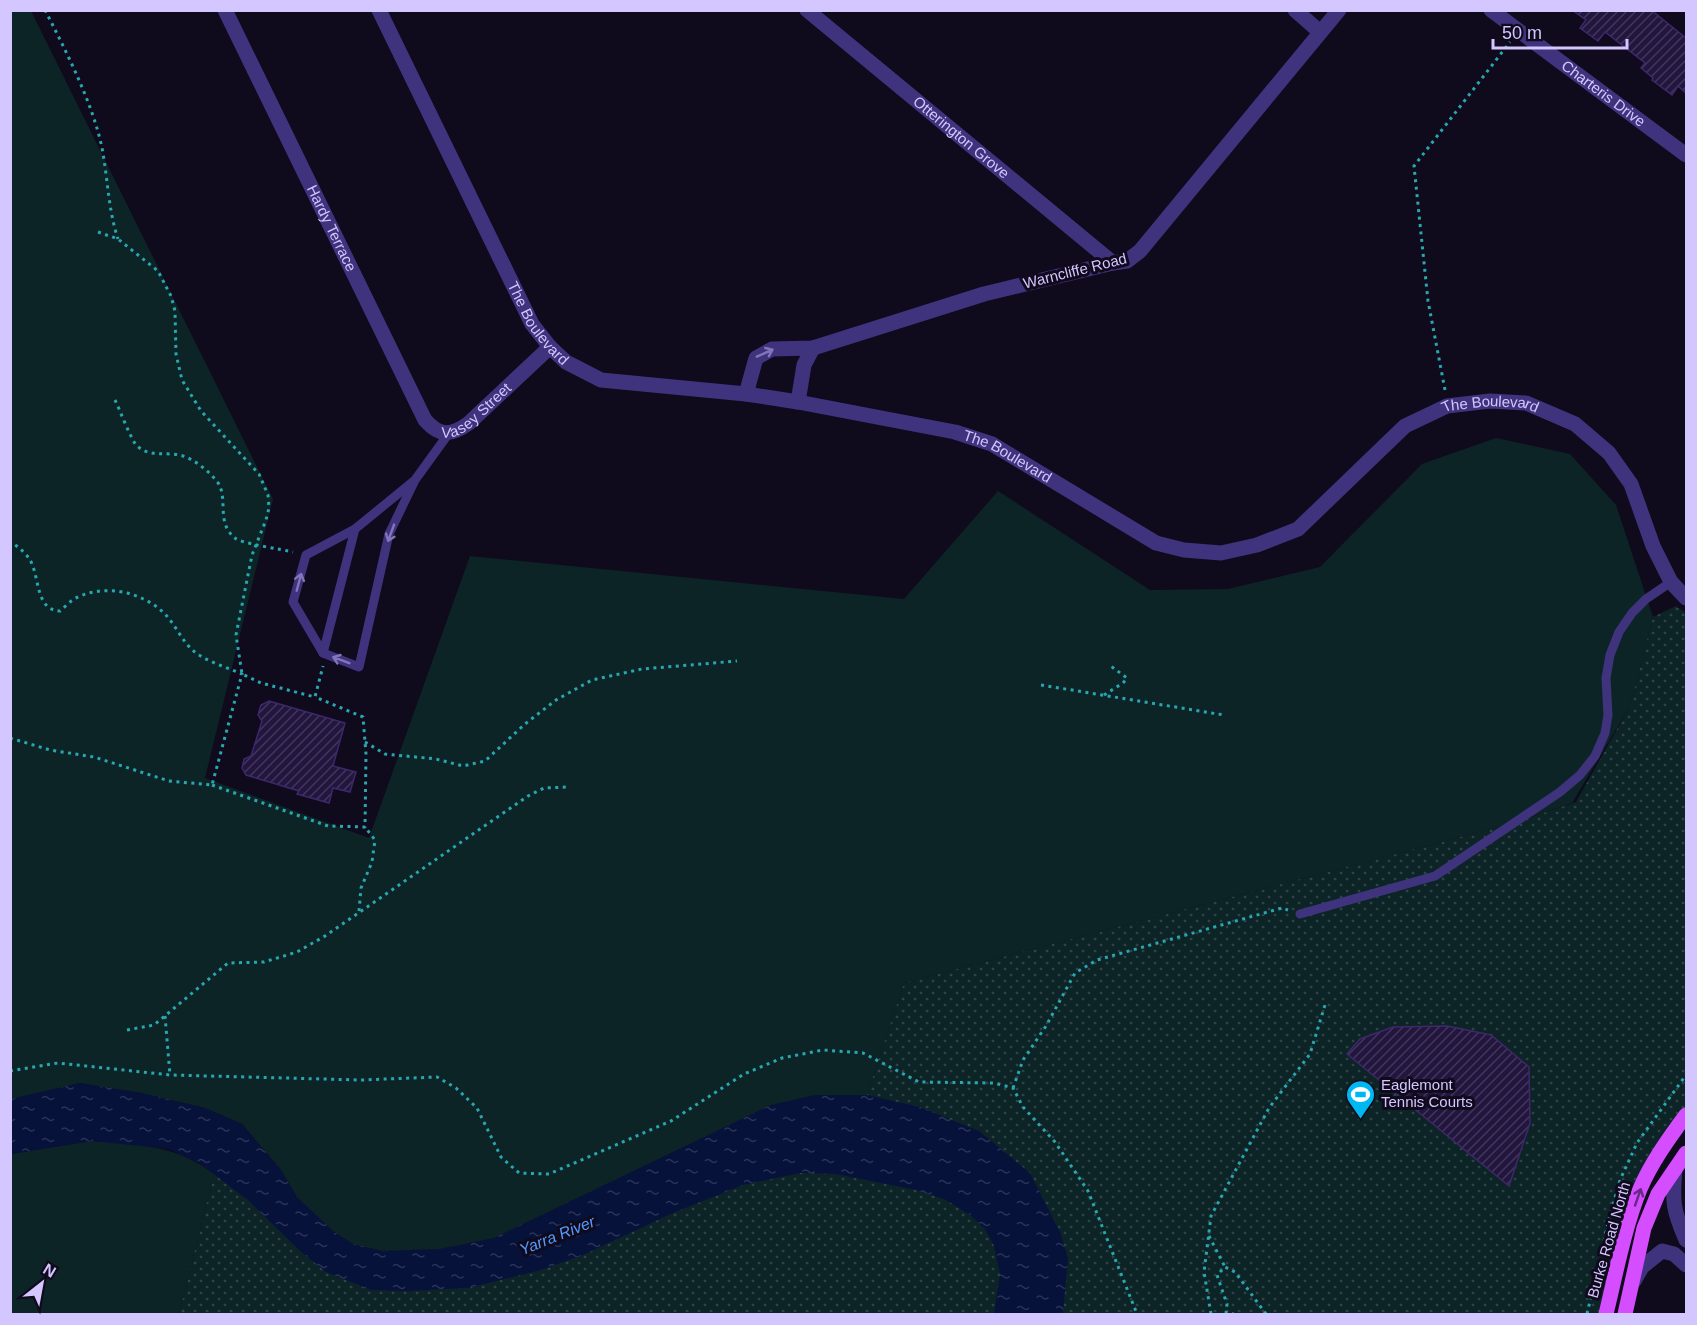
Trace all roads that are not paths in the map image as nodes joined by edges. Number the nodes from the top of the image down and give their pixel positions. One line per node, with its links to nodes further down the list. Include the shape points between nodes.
1 (225, 10): 14 (street, Hardy Terrace, via 425,420 439,433)
2 (379, 10): 10 (street, The Boulevard, via 532,324)
3 (807, 10): 9 (street, Otterington Grove)
4 (1295, 10): 7 (street)
5 (1339, 10): 7 (street, Warncliffe Road)
6 (1491, 10): 8 (street, Charteris Drive)
7 (1320, 32): 9 (street, Warncliffe Road, via 1140,251 1127,261)
8 (1686, 155)
9 (1113, 263): 11 (street, Warncliffe Road, via 984,294)
10 (550, 346): 12 (street, The Boulevard, via 566,362 601,380); 14 (street, Vasey Street, via 469,423)
11 (813, 348): 12 (street, Warncliffe Road, one-way to 11, via 756,358 772,349); 13 (street, via 804,365)
12 (746, 394): 13 (street, The Boulevard)
13 (798, 402): 17 (street, The Boulevard, via 955,432 992,444 1156,543 1221,553 1298,529 1405,426 1448,406 1490,401 1526,403 1575,423 1609,453 1631,484 1653,546)
14 (449, 433): 15 (lane, Vasey Street)
15 (415, 480): 16 (lane, Vasey Street); 19 (lane, one-way to 19, via 389,534 359,667)
16 (355, 529): 19 (lane); 19 (lane, Vasey Street, one-way to 16, via 293,602 306,555)
17 (1671, 582): 18 (street, The Boulevard); 20 (lane, via 1632,613 1619,632 1606,678 1605,733 1595,756 1580,775 1435,876)
18 (1686, 598)
19 (323, 653)
20 (1299, 914)
21 (1686, 1115): 27 (main road, Burke Road North, one-way to 21, via 1640,1190)
22 (1686, 1153): 23 (main road, Burke Road North)
23 (1675, 1169): 24 (street, via 1672,1198); 26 (main road, Burke Road North, via 1658,1194 1644,1228)
24 (1686, 1240)
25 (1686, 1265): 26 (street, via 1674,1254 1662,1251 1642,1267)
26 (1631, 1287): 28 (main road, Burke Road North)
27 (1606, 1314)
28 (1625, 1314)

